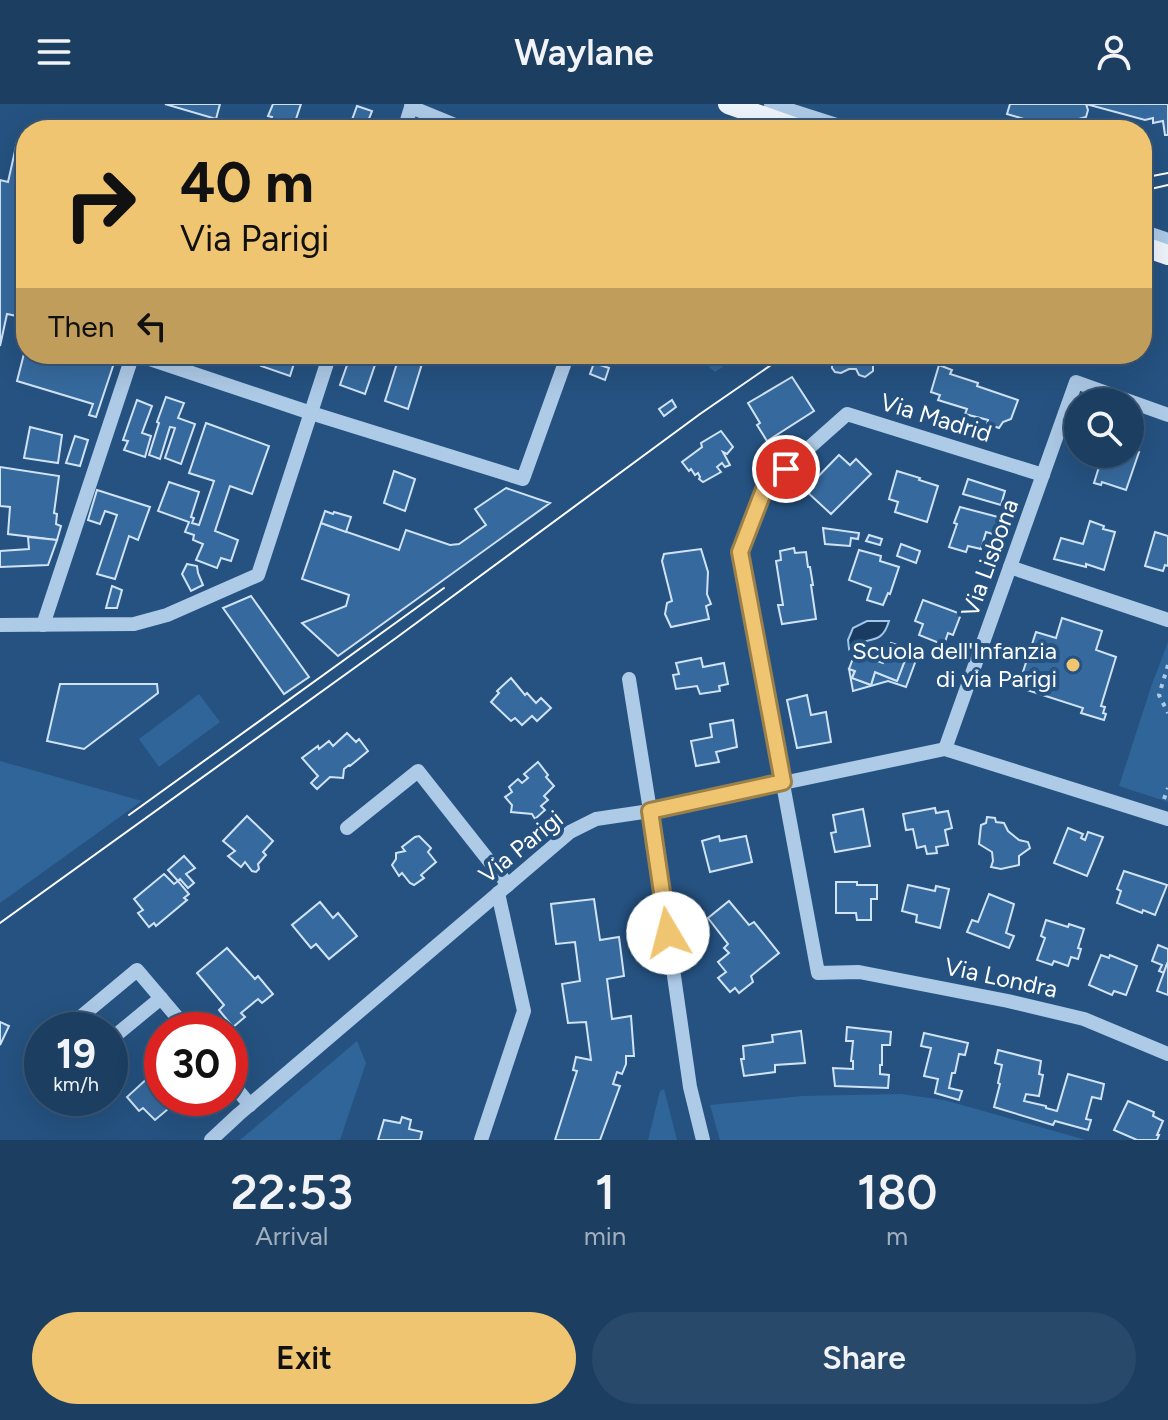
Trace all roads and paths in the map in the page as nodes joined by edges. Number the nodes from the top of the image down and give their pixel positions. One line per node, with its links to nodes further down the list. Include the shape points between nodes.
1 (728, 104): 5 (main road)
2 (771, 104): 6 (street)
3 (412, 106): 4 (street)
4 (444, 120)
5 (774, 120)
6 (821, 120)
7 (131, 364): 17 (street)
8 (164, 364): 11 (street)
9 (327, 364): 11 (street)
10 (564, 364): 11 (street, via 523,479)
11 (311, 413): 17 (street, via 258,575 134,624)
12 (1168, 415): 13 (street, Via Lisbona, via 1076,382)
13 (1043, 475): 14 (street, Via Lisbona); 22 (street, Via Madrid, via 847,414 765,487 740,552)
14 (1010, 567): 15 (street); 21 (street, Via Lisbona)
15 (1168, 620)
16 (0, 625): 17 (street)
17 (43, 625)
18 (1168, 665): 20 (path, via 1159,695)
19 (629, 679): 23 (street)
20 (1168, 713)
21 (945, 749): 22 (street, Via Parigi); 24 (street, Via Parigi)
22 (783, 782): 23 (street, Via Parigi); 27 (street, Via Madrid)
23 (650, 811): 26 (street, Via Parigi, via 596,819 570,832); 37 (street, via 690,1087)
24 (1168, 819)
25 (347, 828): 26 (street, via 418,771)
26 (503, 889): 34 (street, Via Parigi); 36 (street, via 524,1011)
27 (818, 973): 32 (street, Via Londra, via 859,972 1020,1003 1084,1019)
28 (161, 998): 29 (street, via 137,970); 30 (street); 31 (street)
29 (87, 1012)
30 (173, 1012)
31 (128, 1025)
32 (1168, 1054)
33 (248, 1103): 34 (street)
34 (250, 1105): 35 (street, Via Parigi)
35 (211, 1140)
36 (481, 1140)
37 (703, 1140)

